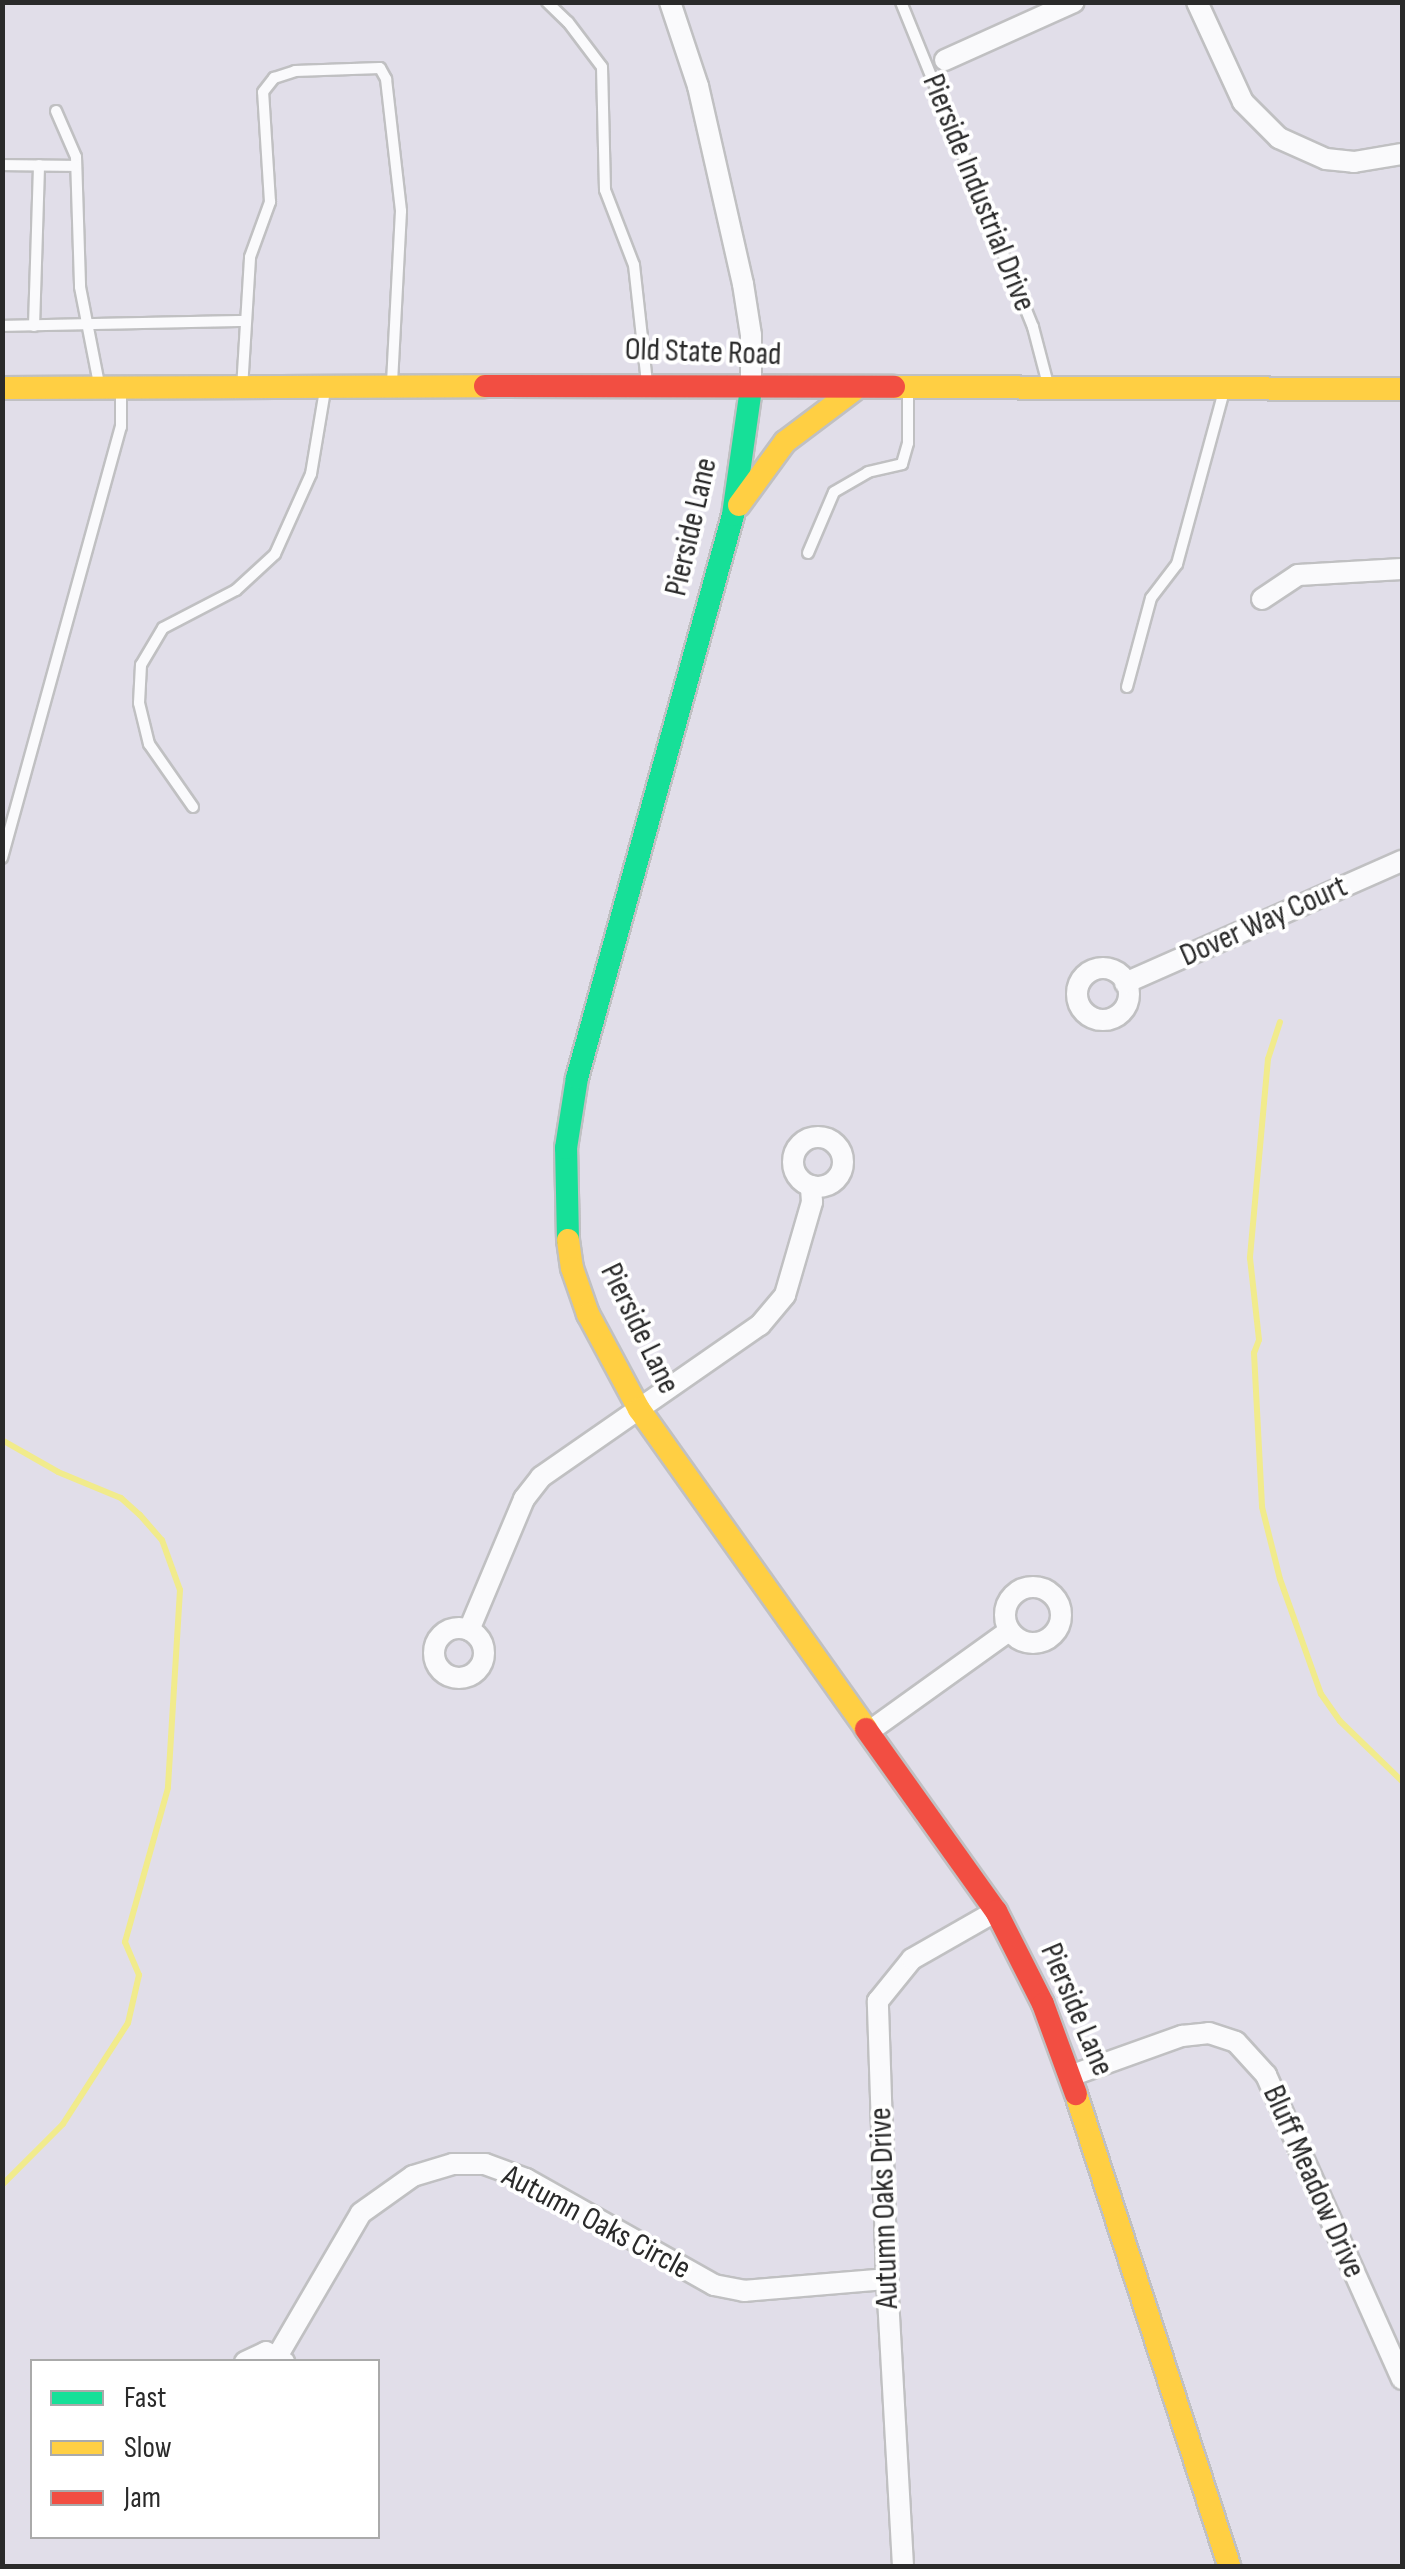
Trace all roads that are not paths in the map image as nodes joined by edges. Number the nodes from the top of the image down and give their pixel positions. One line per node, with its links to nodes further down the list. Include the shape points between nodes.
1 (547, 2): 16 (lane, via 602,67 605,190 634,265)
2 (670, 2): 24 (street, Pierside Lane, via 698,86 743,284)
3 (901, 2): 18 (lane, Pierside Industrial Drive, via 1032,327)
4 (1074, 2): 6 (street)
5 (1196, 2): 8 (street, via 1243,102 1279,138 1326,159)
6 (946, 60)
7 (56, 111): 11 (lane)
8 (1402, 154)
9 (2, 165): 10 (lane)
10 (39, 166): 11 (lane); 15 (lane)
11 (76, 166): 13 (lane, via 80,287)
12 (246, 321): 13 (lane); 17 (lane, via 250,257 270,202 263,92 274,78 295,71 380,68 401,211); 26 (lane)
13 (88, 324): 15 (lane); 19 (lane)
14 (2, 326): 15 (lane)
15 (34, 326)
16 (647, 383): 17 (street, Old State Road); 24 (street, Old State Road)
17 (392, 385): 23 (street, Old State Road)
18 (1049, 385): 20 (street, Old State Road); 22 (street, Old State Road)
19 (110, 387): 21 (street, Old State Road); 26 (street, Old State Road); 34 (lane, via 121,426)
20 (1225, 387): 25 (street, Old State Road); 32 (lane, via 1177,564 1151,598)
21 (2, 388)
22 (908, 388): 27 (street, Old State Road); 29 (lane, via 908,454 902,464 868,472 834,492)
23 (326, 389): 26 (street, Old State Road); 33 (lane, via 312,474 276,554 236,590 163,628 141,665 149,744)
24 (750, 389): 27 (street, Old State Road); 28 (street, Pierside Lane)
25 (1402, 389)
26 (242, 390)
27 (854, 390): 28 (street, via 785,442)
28 (733, 515): 38 (street, Pierside Lane, via 577,1078 566,1148 564,1210 572,1268 588,1314)
29 (808, 554)
30 (1402, 569): 31 (street, via 1298,575)
31 (1262, 598)
32 (1127, 687)
33 (192, 807)
34 (2, 858)
35 (1402, 861): 36 (street, Dover Way Court)
36 (1125, 983)
37 (811, 1186): 38 (street, via 785,1295 760,1325)
38 (639, 1409): 39 (street, via 541,1476 524,1499); 41 (street, Pierside Lane)
39 (469, 1630)
40 (1009, 1631): 41 (street)
41 (871, 1730): 42 (street, Pierside Lane)
42 (996, 1912): 43 (street, Pierside Lane); 44 (street, Autumn Oaks Drive, via 912,1959 878,2002)
43 (1070, 2076): 47 (street, Bluff Meadow Drive, via 1182,2036 1236,2042 1266,2075); 49 (street, Pierside Lane)
44 (886, 2279): 45 (street, Autumn Oaks Circle, via 744,2291 714,2286 526,2179 484,2164 452,2164 413,2176 362,2213); 48 (street, Autumn Oaks Drive)
45 (281, 2358): 46 (street, Autumn Oaks Circle, via 258,2353)
46 (249, 2359)
47 (1402, 2378)
48 (904, 2566)
49 (1230, 2566)

